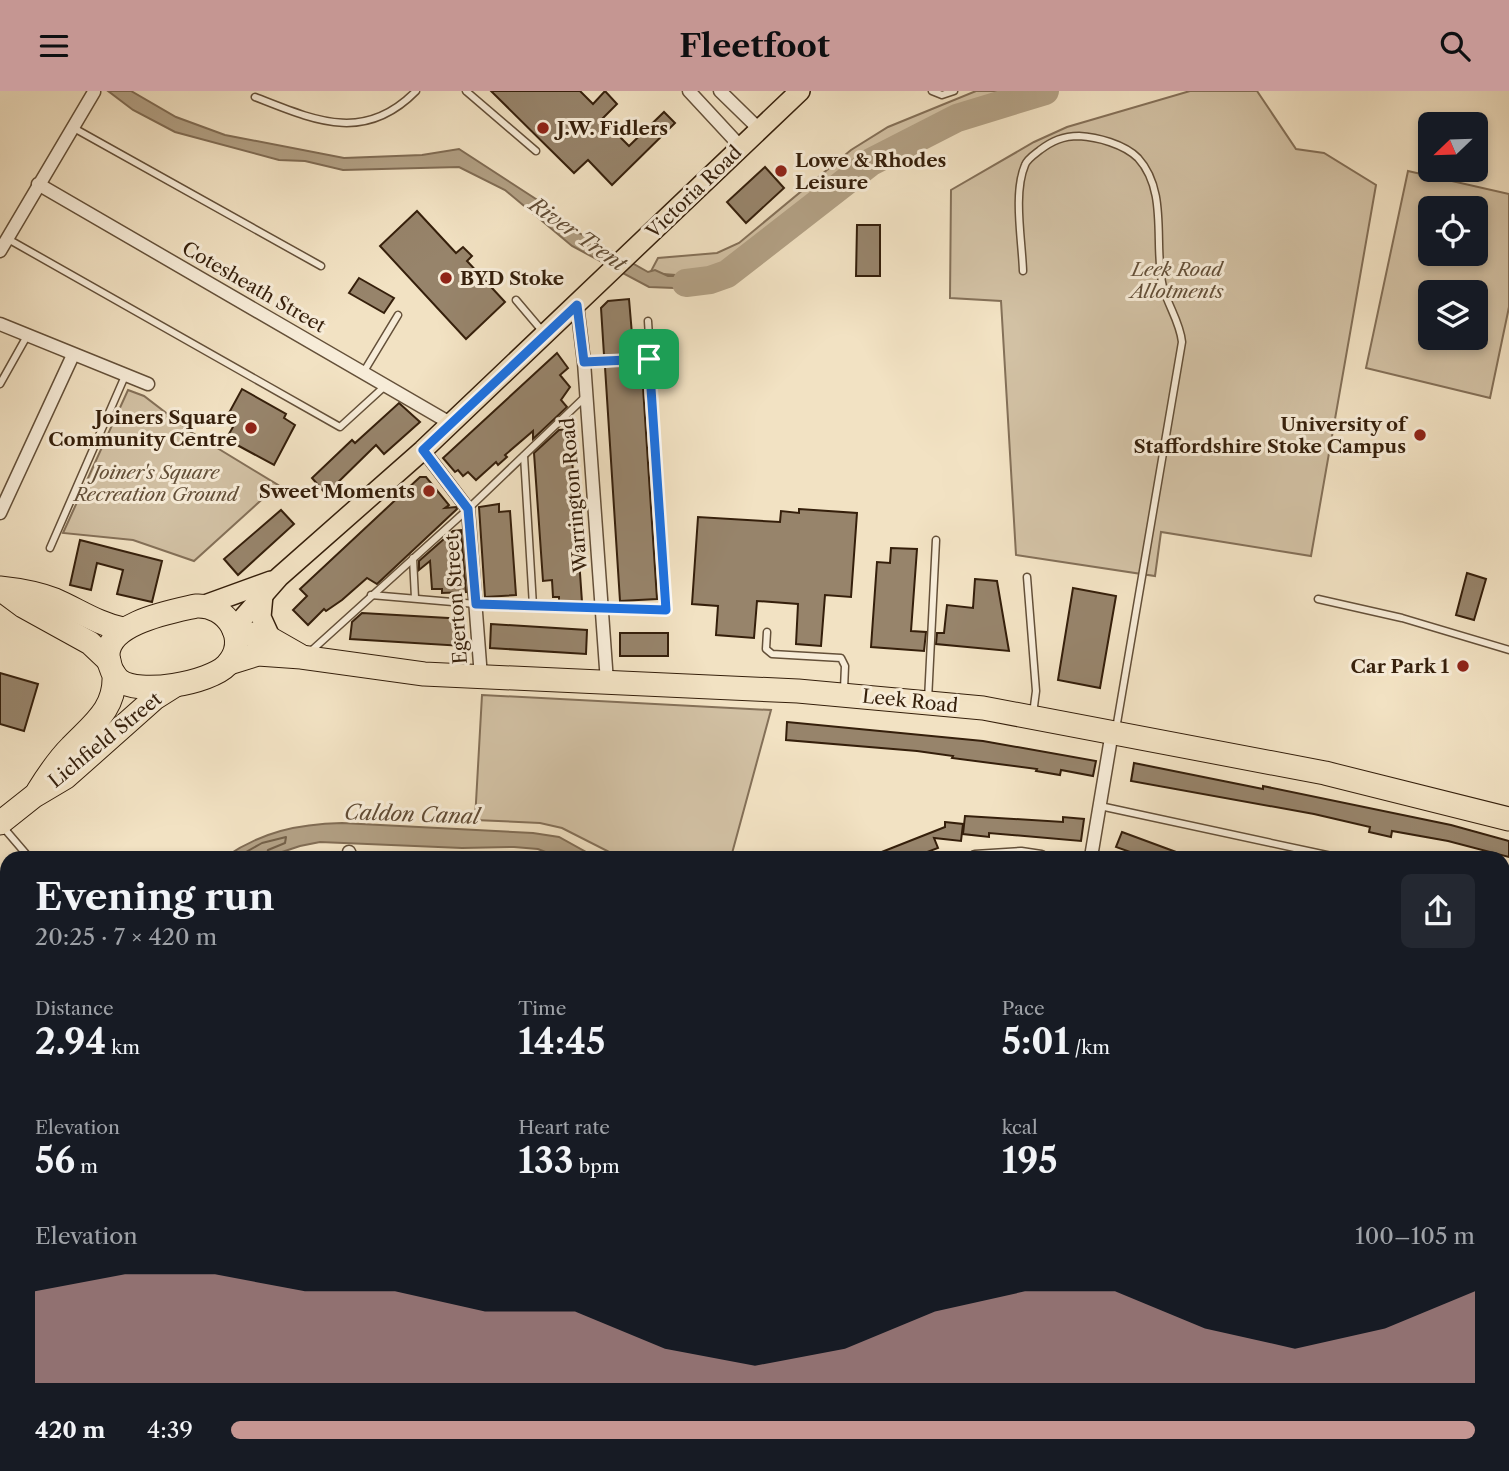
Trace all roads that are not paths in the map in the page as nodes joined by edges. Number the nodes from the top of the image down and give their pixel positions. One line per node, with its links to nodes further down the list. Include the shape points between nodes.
1 (416, 91): 9 (lane, via 386,114 351,124 307,117)
2 (467, 91): 13 (lane)
3 (688, 91): 12 (street)
4 (720, 91): 11 (street)
5 (800, 91): 11 (main road, Victoria Road)
6 (932, 91): 7 (lane, via 942,95)
7 (954, 91)
8 (93, 92): 10 (street)
9 (255, 97)
10 (72, 127): 14 (street); 16 (lane)
11 (759, 129): 12 (main road, Victoria Road)
12 (740, 146): 19 (main road, Victoria Road)
13 (536, 151)
14 (38, 184): 15 (street); 28 (street, Cotesheath Street)
15 (4, 245): 32 (lane, via 340,427)
16 (321, 266)
17 (1023, 271): 67 (lane, via 1019,187 1026,162 1051,142 1069,136 1118,145 1137,157 1156,199 1163,286 1182,342 1117,729)
18 (516, 300): 23 (lane)
19 (577, 305): 23 (main road, Victoria Road); 27 (street, Warrington Road)
20 (398, 315): 28 (lane)
21 (648, 321): 26 (lane)
22 (0, 324): 24 (street)
23 (545, 334): 34 (main road, Victoria Road)
24 (27, 336): 25 (street); 30 (lane)
25 (73, 355): 29 (street); 38 (street, via 47,399)
26 (652, 359): 27 (lane); 52 (lane, via 666,610)
27 (584, 362): 33 (street, Warrington Road)
28 (363, 373): 32 (street, Cotesheath Street)
29 (125, 376): 31 (street); 40 (lane)
30 (0, 384)
31 (148, 384)
32 (385, 386): 34 (street, Cotesheath Street)
33 (585, 397): 36 (lane); 52 (street, Warrington Road)
34 (450, 423): 35 (main road, Victoria Road)
35 (423, 450): 37 (street, Egerton Street); 42 (main road, Victoria Road)
36 (524, 456): 37 (lane); 51 (lane)
37 (468, 509): 41 (lane); 49 (street, Egerton Street)
38 (0, 513)
39 (936, 540): 65 (lane)
40 (50, 548)
41 (413, 558): 46 (lane); 47 (lane)
42 (278, 577): 45 (main road, Victoria Road); 50 (main road, Victoria Road)
43 (1027, 577): 66 (lane, via 1036,691)
44 (0, 588): 53 (highway, via 31,592); 60 (highway, via 90,643)
45 (263, 595): 54 (main road, Victoria Road); 56 (main road, via 261,617)
46 (371, 595): 47 (lane); 58 (lane)
47 (415, 598): 49 (lane)
48 (1318, 599): 57 (lane)
49 (476, 604): 51 (lane); 61 (street, Egerton Street)
50 (202, 606): 53 (highway); 54 (highway, via 223,613)
51 (533, 606): 52 (lane)
52 (602, 609): 62 (street, Warrington Road)
53 (122, 629): 60 (highway, Lichfield Street, via 110,643)
54 (234, 629): 56 (highway, Leek Road); 59 (highway)
55 (767, 632): 64 (lane, via 766,649 772,654 841,658)
56 (271, 639): 58 (highway, Leek Road)
57 (1509, 650)
58 (303, 657): 59 (highway, Leek Road, via 258,654); 61 (highway, Leek Road)
59 (229, 663): 63 (highway, Leek Road, via 206,677)
60 (111, 667): 63 (highway, via 119,680 134,687); 68 (highway, Lichfield Street, via 113,691 100,720 54,766)
61 (481, 677): 62 (highway, Leek Road)
62 (607, 682): 64 (highway, Leek Road)
63 (177, 684): 68 (highway, Lichfield Street, via 66,777)
64 (844, 694): 65 (highway, Leek Road)
65 (928, 702): 66 (highway, Leek Road)
66 (1033, 717): 67 (highway, Leek Road)
67 (1112, 732): 69 (street); 70 (highway, Leek Road, via 1325,773)
68 (34, 796): 71 (highway, Lichfield Street)
69 (1100, 806): 73 (street); 74 (lane)
70 (1509, 818)
71 (0, 824): 72 (lane)
72 (24, 851)
73 (1092, 851)
74 (1308, 851)

